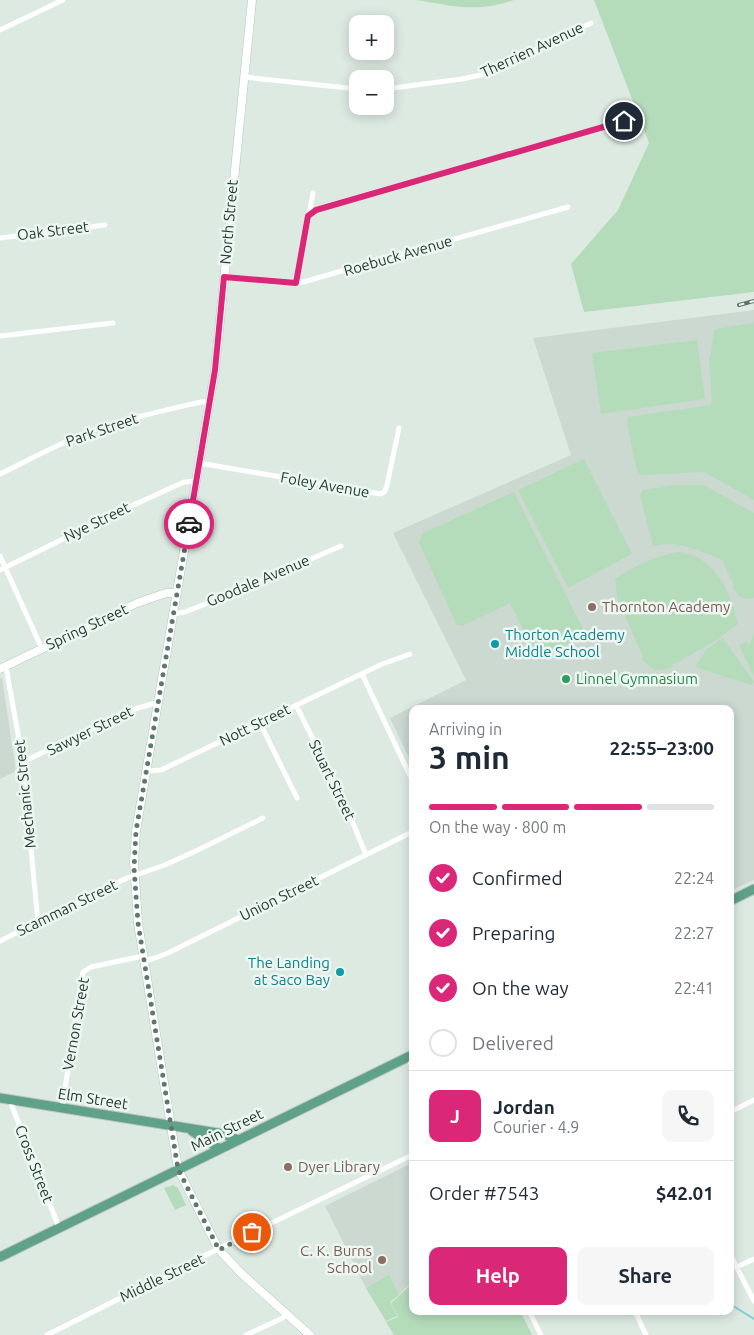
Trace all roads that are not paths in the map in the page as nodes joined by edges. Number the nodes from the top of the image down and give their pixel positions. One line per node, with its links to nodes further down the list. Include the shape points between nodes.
1 (63, 0): 4 (street)
2 (252, 0): 5 (main road, North Street)
3 (591, 24): 7 (street, Therrien Avenue, via 485,74)
4 (0, 30)
5 (243, 77): 6 (street); 14 (main road, North Street)
6 (349, 88)
7 (394, 88)
8 (624, 121): 11 (street, via 328,206)
9 (312, 192): 11 (street)
10 (568, 207): 15 (street, Roebuck Avenue)
11 (308, 216): 15 (street)
12 (105, 225): 13 (street, Oak Street)
13 (0, 238)
14 (224, 277): 15 (street, Roebuck Avenue); 18 (main road, North Street)
15 (296, 283)
16 (113, 323): 17 (street)
17 (0, 336)
18 (210, 402): 20 (main road, North Street); 21 (street, Park Street, via 94,430)
19 (399, 428): 20 (street, Foley Avenue, via 388,485 381,494)
20 (200, 463): 22 (main road, North Street)
21 (0, 474)
22 (196, 481): 25 (street, Nye Street, via 184,482 116,513); 26 (main road, North Street)
23 (341, 546): 27 (street, Goodale Avenue, via 223,597)
24 (0, 556): 25 (street)
25 (3, 569): 28 (street)
26 (177, 594): 27 (main road, North Street); 28 (main road, Spring Street, via 166,593 147,599)
27 (174, 614): 32 (main road, North Street)
28 (42, 648): 30 (main road, Spring Street)
29 (410, 654): 31 (street, Nott Street)
30 (3, 668): 35 (street, Mechanic Street)
31 (362, 674): 33 (street, Nott Street); 37 (street)
32 (158, 704): 35 (street, Sawyer Street, via 131,710); 36 (main road, North Street)
33 (296, 705): 34 (street, Nott Street); 41 (street, Stuart Street, via 344,801)
34 (260, 723): 36 (street, Nott Street, via 161,770); 38 (street)
35 (23, 762): 45 (street, Mechanic Street)
36 (146, 771): 42 (main road, North Street, via 135,836)
37 (409, 774)
38 (297, 798)
39 (263, 818): 42 (street, Scamman Street, via 182,857)
40 (409, 834): 41 (street, Union Street)
41 (366, 855): 47 (street, Union Street, via 168,953)
42 (134, 875): 45 (street, Scamman Street); 47 (main road, North Street)
43 (754, 889): 44 (main road)
44 (734, 899)
45 (38, 923): 46 (street, Scamman Street)
46 (0, 941)
47 (144, 958): 52 (street, Vernon Street, via 91,967 83,972); 54 (main road, North Street)
48 (409, 1056): 56 (main road, Main Street)
49 (0, 1098): 50 (main road, Elm Street)
50 (11, 1099): 52 (main road, Elm Street); 60 (street, Cross Street)
51 (754, 1100): 53 (street)
52 (62, 1108): 54 (main road, Elm Street)
53 (734, 1110)
54 (171, 1125): 55 (main road, Elm Street); 59 (main road, North Street)
55 (182, 1127): 56 (main road, Elm Street, via 224,1134); 57 (main road, Elm Street)
56 (238, 1140): 57 (main road, Main Street)
57 (220, 1149): 59 (main road, Main Street)
58 (409, 1156): 61 (street, Middle Street)
59 (178, 1169): 60 (main road, Main Street); 61 (main road, North Street)
60 (59, 1228): 62 (main road, Main Street)
61 (219, 1250): 67 (main road, North Street); 70 (street, Middle Street)
62 (0, 1257)
63 (754, 1259): 65 (street)
64 (734, 1261): 65 (street)
65 (737, 1267): 66 (street)
66 (754, 1301)
67 (287, 1314): 71 (street); 72 (main road, North Street)
68 (531, 1315): 73 (street)
69 (636, 1315): 74 (street)
70 (47, 1335)
71 (246, 1335)
72 (310, 1335)
73 (541, 1335)
74 (646, 1335)

